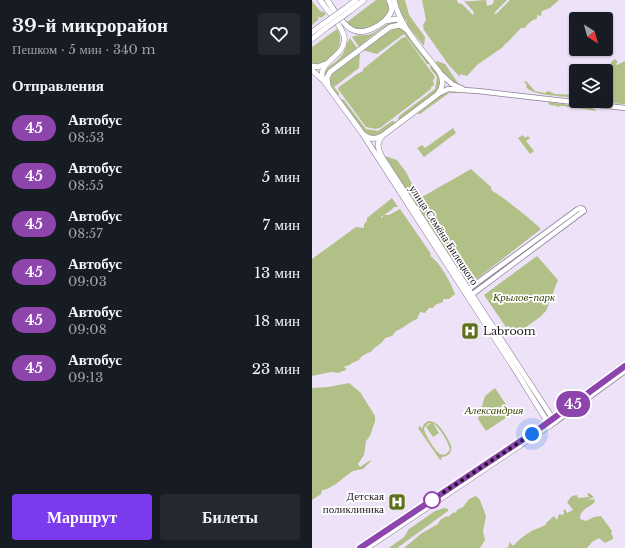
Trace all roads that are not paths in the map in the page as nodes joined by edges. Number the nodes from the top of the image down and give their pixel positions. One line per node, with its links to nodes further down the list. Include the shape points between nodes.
1 (320, 0): 14 (main road, via 344,38 341,51)
2 (327, 0): 8 (main road, via 348,27 355,31 363,32)
3 (356, 0): 7 (main road)
4 (364, 0): 7 (main road)
5 (389, 0): 8 (main road, via 391,12)
6 (394, 0): 9 (main road)
7 (348, 9): 10 (main road, bridge)
8 (383, 22): 9 (main road, via 396,19)
9 (405, 25): 11 (main road)
10 (325, 26): 12 (main road); 13 (main road)
11 (409, 31): 17 (main road); 19 (main road, via 400,26 390,27 330,72 326,78)
12 (312, 32)
13 (312, 39)
14 (333, 59): 15 (main road, via 321,66); 18 (main road, via 322,69)
15 (312, 66)
16 (312, 70): 18 (main road, улица Семёна Билецкого)
17 (440, 73): 20 (main road, via 452,84); 21 (main road, via 443,84)
18 (324, 81): 19 (main road, улица Семёна Билецкого)
19 (329, 89): 23 (main road, улица Семёна Билецкого)
20 (466, 90): 21 (main road, via 448,90); 22 (main road)
21 (438, 94): 24 (main road)
22 (625, 108)
23 (362, 133): 24 (main road, via 374,139); 25 (main road, улица Семёна Билецкого)
24 (382, 136): 25 (main road, улица Семёна Билецкого, via 378,146 382,157)
25 (466, 291): 26 (main road, улица Семёна Билецкого); 26 (main road, via 578,209 583,209 582,213)
26 (470, 296): 29 (main road, улица Семёна Билецкого); 29 (main road, улица Семёна Билецкого, via 472,303)
27 (625, 366): 29 (main road)
28 (625, 371): 29 (main road)
29 (551, 422): 30 (main road); 31 (main road)
30 (360, 548)
31 (367, 548)

